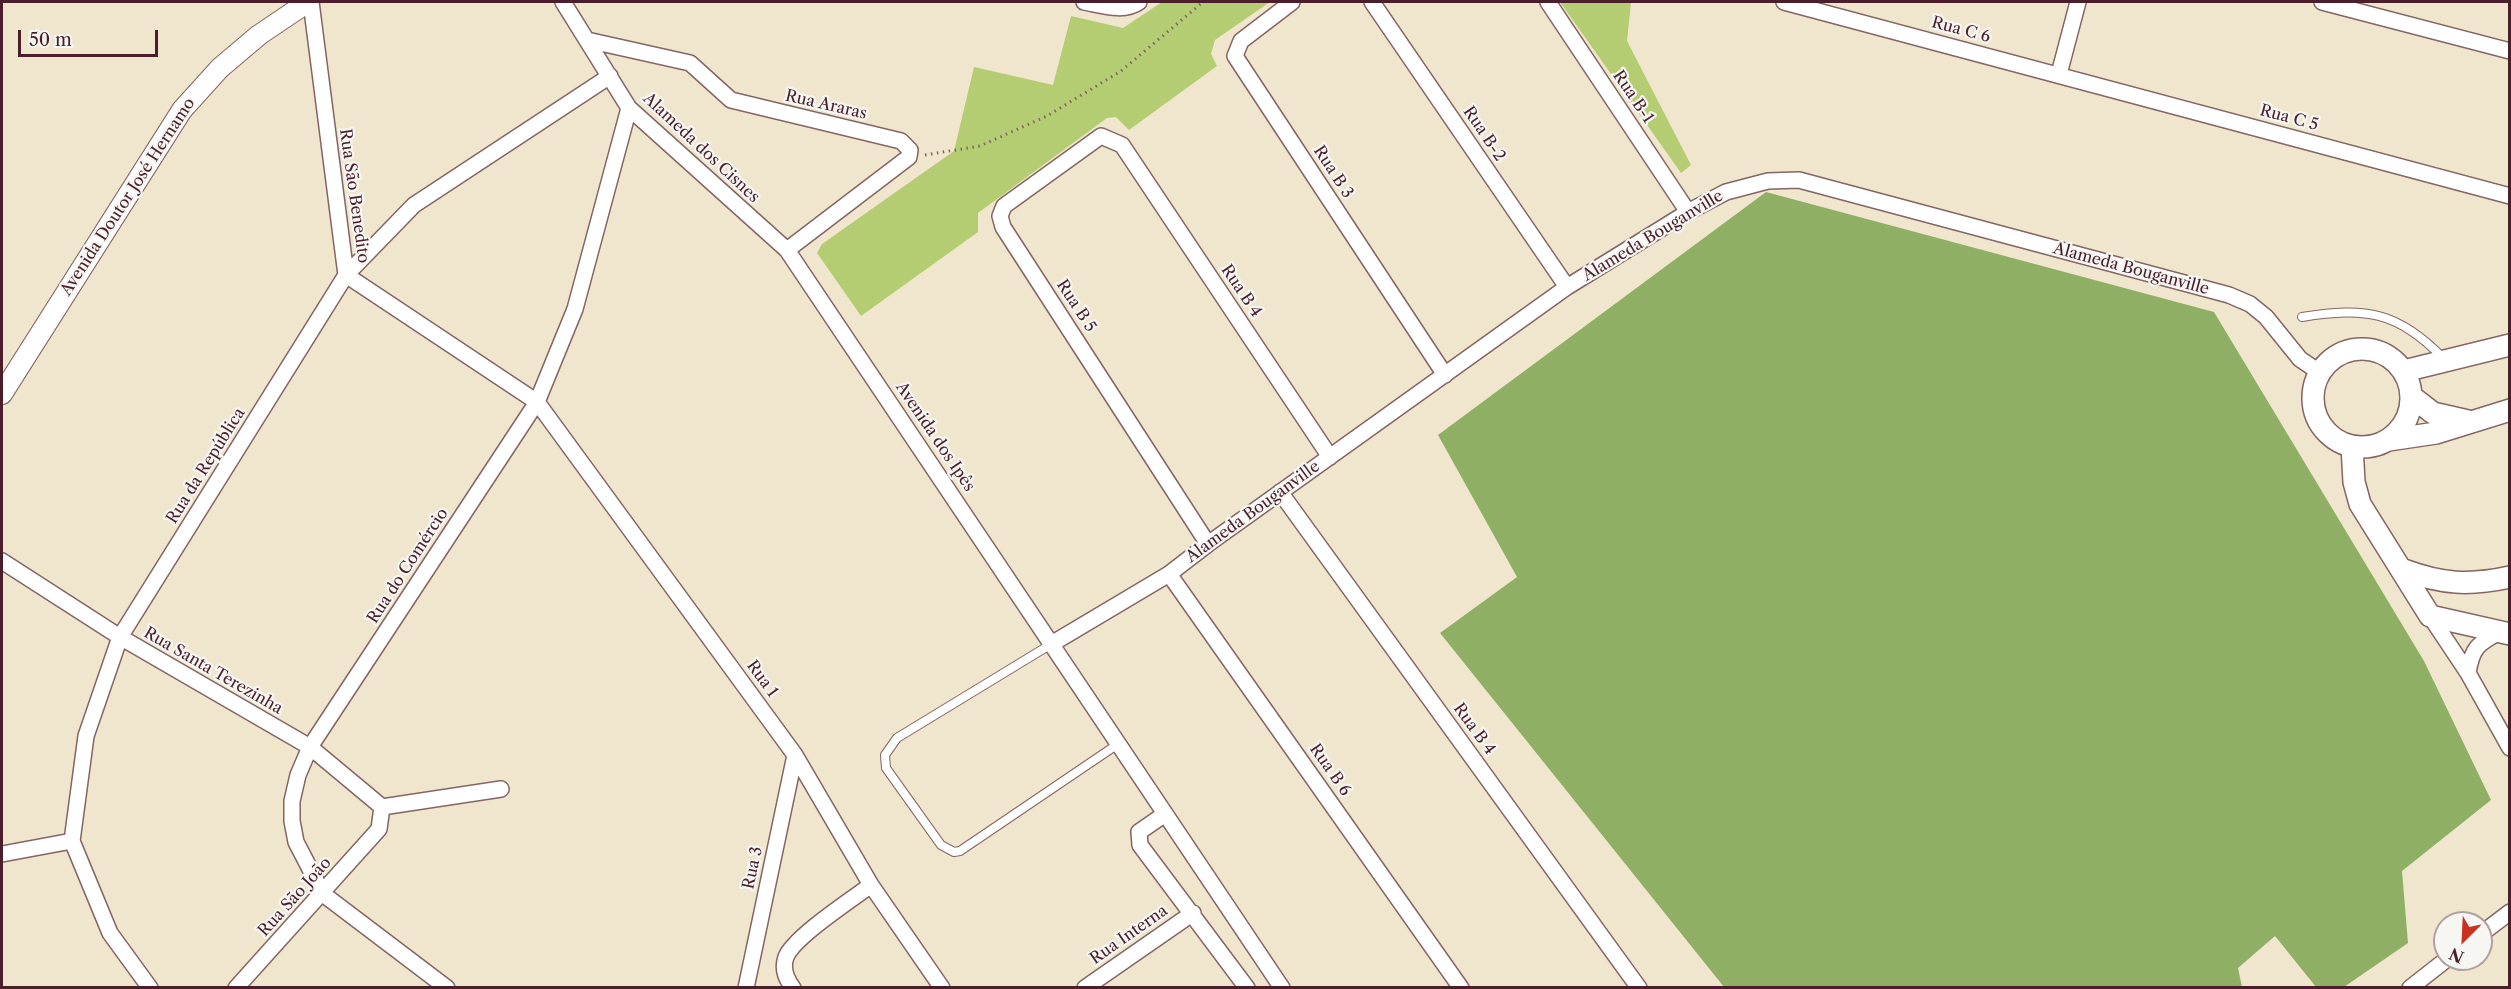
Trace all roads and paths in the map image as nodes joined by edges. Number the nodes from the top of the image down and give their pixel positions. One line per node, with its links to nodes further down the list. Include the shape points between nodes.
1 (309, 2): 22 (street, Rua São Benedito); 30 (street, Avenida Doutor José Hernamo, via 258,35 220,68 182,110)
2 (563, 2): 12 (street, Alameda dos Cisnes)
3 (1084, 2): 4 (street, via 1119,8)
4 (1139, 2)
5 (1203, 2): 18 (path, via 1121,71 1047,116 980,146)
6 (1292, 2): 29 (street, Rua B 3, via 1240,41 1235,56)
7 (1372, 2): 23 (street, Rua B-2)
8 (1548, 2): 20 (street, Rua B-1)
9 (1784, 2): 14 (street, Rua C 6)
10 (2078, 2): 14 (street)
11 (2322, 2): 13 (street)
12 (587, 39): 15 (street, Alameda dos Cisnes); 18 (street, Rua Araras, via 690,63 731,100 902,141 910,150)
13 (2510, 51)
14 (2060, 74): 19 (street, Rua C 5)
15 (610, 76): 16 (street, Alameda dos Cisnes); 22 (street, Rua da República, via 414,205)
16 (629, 108): 21 (street, Alameda dos Cisnes); 32 (street, Rua do Comércio, via 575,309)
17 (1122, 145): 37 (street, Rua B 4); 39 (street, Rua B 5, via 1101,136 1005,206 1000,216 1003,227)
18 (909, 158): 21 (street)
19 (2510, 196)
20 (1688, 212): 23 (street, Alameda Bouganville); 28 (street, Alameda Bouganville, via 1726,192 1768,181 1799,180 2229,295 2266,317 2300,359)
21 (787, 250): 47 (street, Avenida dos Ipês)
22 (346, 275): 32 (street, Rua São Benedito); 46 (street, Rua da República)
23 (1567, 287): 29 (street, Alameda Bouganville)
24 (2302, 317): 26 (lane, via 2357,311 2391,320 2424,338)
25 (2510, 345): 26 (main road)
26 (2445, 360): 27 (main road)
27 (2404, 370): 28 (main road, via 2382,352 2353,348 2335,356); 31 (main road)
28 (2319, 372): 36 (main road, via 2313,387 2313,406 2320,424 2334,439)
29 (1445, 375): 37 (street, Alameda Bouganville)
30 (2, 394)
31 (2411, 396): 34 (main road, via 2433,413); 35 (main road, via 2411,408 2403,426)
32 (537, 402): 50 (street, Rua do Comércio); 52 (street, Rua 1)
33 (2510, 410): 34 (main road)
34 (2472, 422): 35 (main road, via 2436,433)
35 (2389, 440): 36 (main road, via 2371,447)
36 (2352, 446): 41 (main road, via 2354,483 2360,504)
37 (1329, 457): 38 (street, Alameda Bouganville)
38 (1280, 492): 39 (street, Alameda Bouganville); 74 (street, Rua B 4)
39 (1208, 544): 42 (street, Alameda Bouganville)
40 (2, 561): 46 (street, Rua Santa Terezinha)
41 (2404, 570): 43 (main road, via 2458,584); 44 (main road)
42 (1169, 574): 47 (street, Alameda Bouganville); 73 (street, Rua B 6)
43 (2510, 577)
44 (2430, 615): 45 (main road); 48 (street)
45 (2505, 633): 48 (street, via 2478,644)
46 (120, 637): 50 (street, Rua Santa Terezinha); 56 (street, Rua da República, via 86,736)
47 (1053, 643): 49 (street); 49 (lane, via 897,738 885,755 886,768 941,845 954,852)
48 (2468, 673): 51 (street)
49 (1118, 744): 55 (street)
50 (310, 747): 54 (street, Rua Santa Terezinha); 59 (street, Rua do Comércio, via 298,775 292,821 296,842)
51 (2510, 748)
52 (795, 755): 58 (street, Rua 1); 67 (street, Rua 3)
53 (501, 789): 54 (street)
54 (382, 807): 59 (street, Rua São João, via 379,829)
55 (1165, 814): 61 (street, Rua Interna, via 1142,829 1140,845); 72 (street)
56 (72, 841): 57 (street); 64 (street, via 110,933)
57 (2, 854)
58 (871, 885): 68 (street, via 794,944 785,959 785,978); 69 (street, Rua 1)
59 (323, 894): 65 (street, Rua São João); 66 (street, Rua do Comércio)
60 (2510, 912): 62 (street)
61 (1194, 913): 70 (street, Rua Interna); 71 (street, Rua Interna)
62 (2493, 925)
63 (2433, 970): 75 (street)
64 (150, 987)
65 (236, 987)
66 (447, 987)
67 (747, 987)
68 (793, 987)
69 (942, 987)
70 (1085, 987)
71 (1247, 987)
72 (1282, 987)
73 (1461, 987)
74 (1639, 987)
75 (2410, 987)

